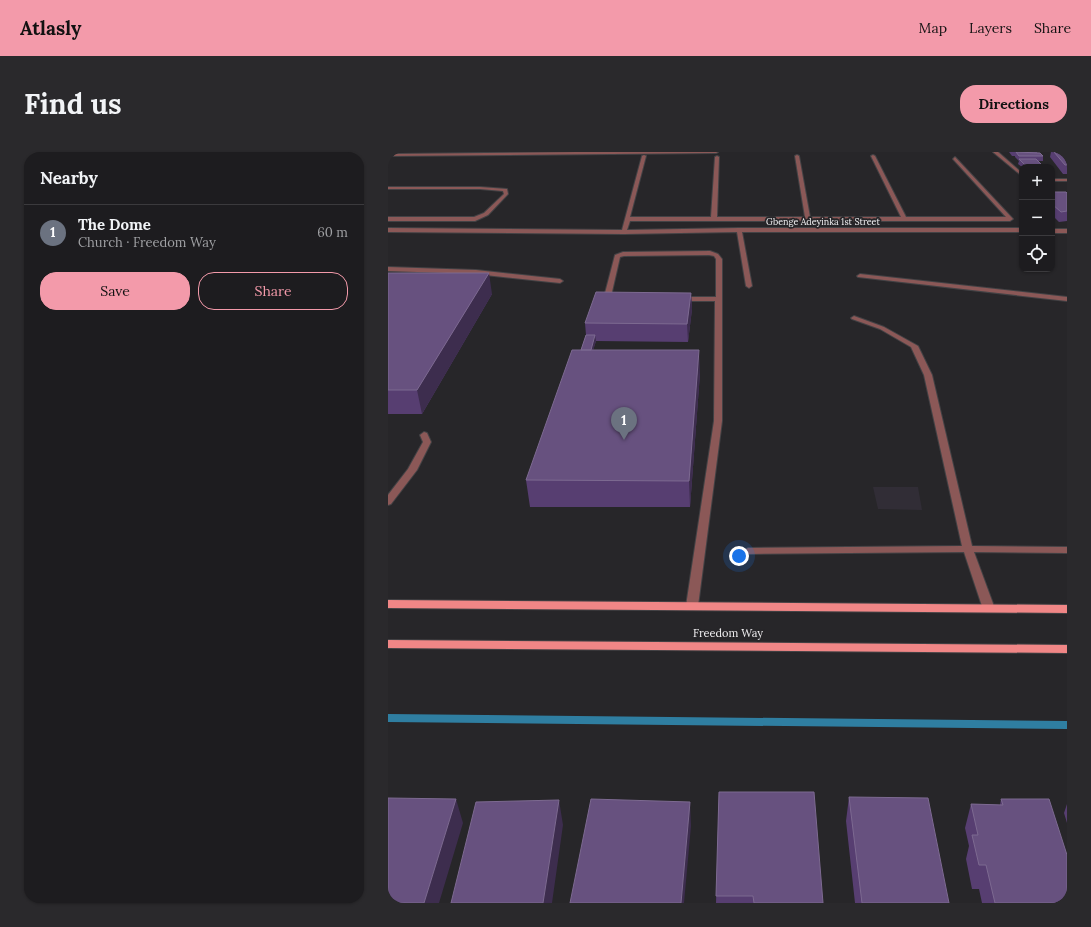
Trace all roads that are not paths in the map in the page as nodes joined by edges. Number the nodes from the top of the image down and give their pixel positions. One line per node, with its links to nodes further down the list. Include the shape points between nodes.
1 (995, 152): 9 (street)
2 (465, 153): 3 (street); 4 (street)
3 (388, 155)
4 (716, 155): 13 (street)
5 (644, 156): 16 (street)
6 (797, 156): 14 (street)
7 (872, 156): 17 (street)
8 (955, 158): 17 (street, via 1010,219)
9 (1019, 172)
10 (1055, 180): 11 (street)
11 (1067, 180)
12 (388, 188): 15 (street, via 500,189 505,190 506,194 486,214 474,219)
13 (714, 218): 14 (street); 16 (street)
14 (808, 218): 17 (street)
15 (388, 219)
16 (629, 219): 23 (street)
17 (904, 219)
18 (388, 230): 23 (street, Gbenge Adeyinka 1st Street)
19 (739, 230): 20 (street, Gbenge Adeyinka 1st Street); 23 (street, Gbenge Adeyinka 1st Street); 27 (street)
20 (1019, 230)
21 (1055, 230): 22 (street)
22 (1067, 231)
23 (624, 232)
24 (388, 269): 26 (street, via 476,272)
25 (860, 276): 31 (street)
26 (560, 281)
27 (749, 286)
28 (622, 299): 30 (street, via 607,297 617,256 710,253 719,259)
29 (674, 299): 30 (street)
30 (718, 299): 39 (street, via 718,421)
31 (1067, 299)
32 (854, 318): 35 (street, via 882,328 914,346 928,375)
33 (424, 435): 34 (street, via 427,442 412,470)
34 (388, 502)
35 (968, 548): 36 (street); 37 (street); 40 (street)
36 (1067, 550)
37 (748, 551)
38 (388, 604): 39 (main road)
39 (692, 606): 40 (main road)
40 (989, 609): 41 (main road)
41 (1067, 609)
42 (388, 644): 43 (main road, Freedom Way)
43 (1067, 649)

